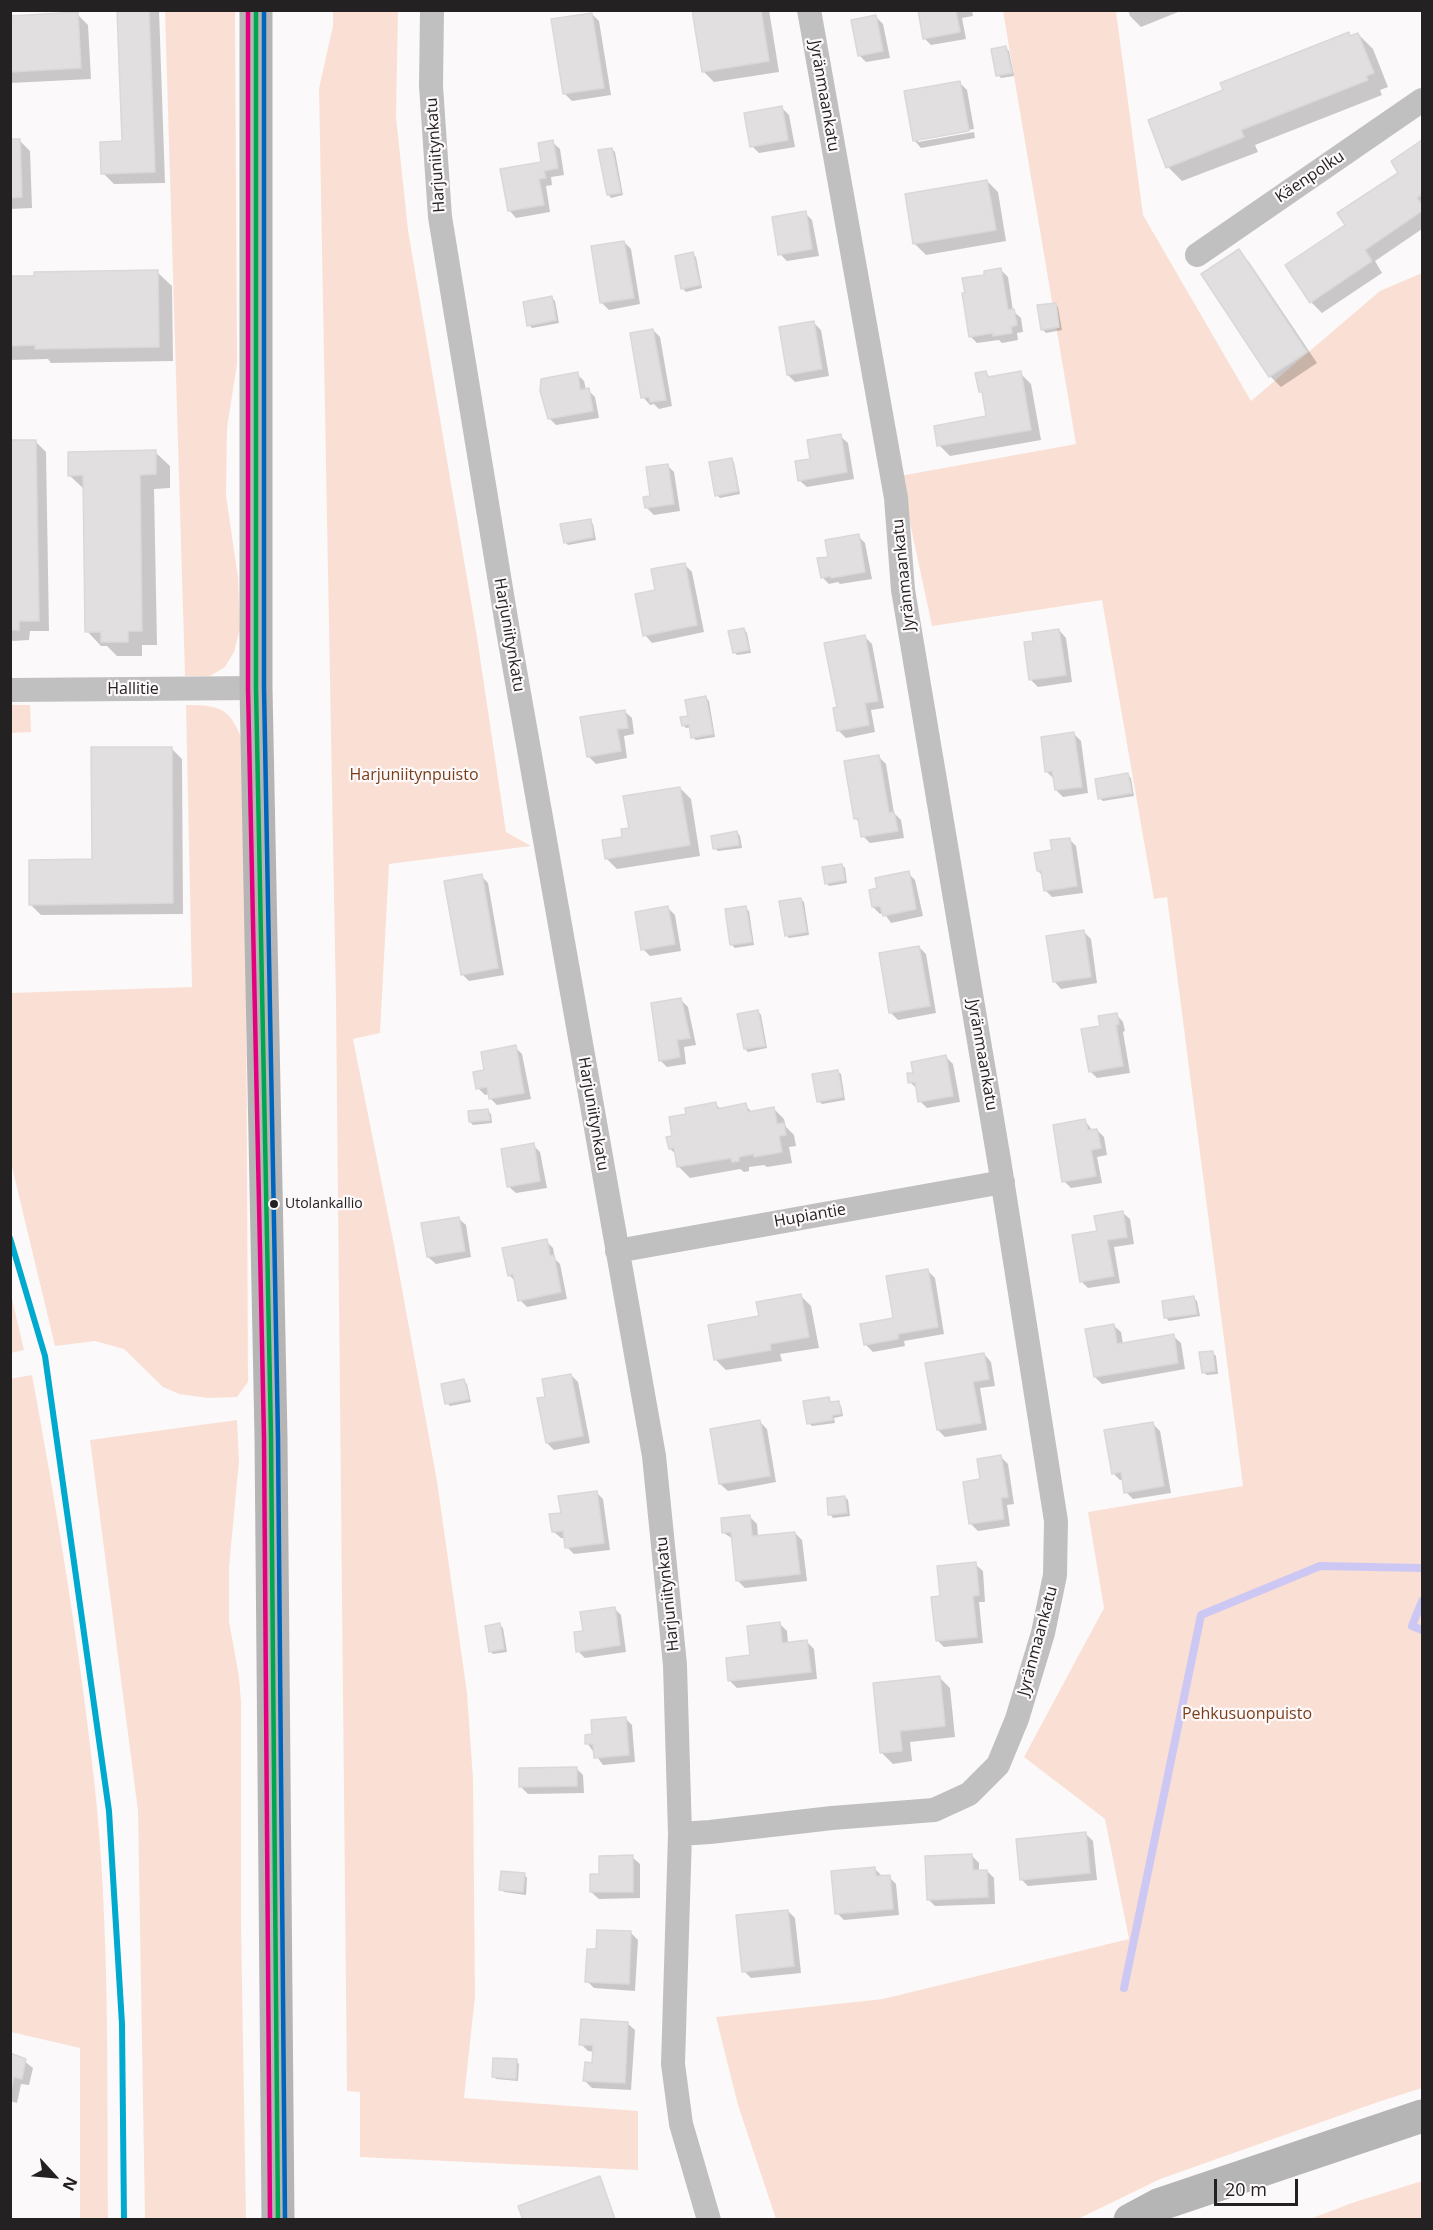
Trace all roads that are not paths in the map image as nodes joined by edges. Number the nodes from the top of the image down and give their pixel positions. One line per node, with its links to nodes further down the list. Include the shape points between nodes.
1 (256, 10): 6 (main road)
2 (432, 10): 9 (street, Harjuniitynkatu, via 431,86 440,217)
3 (809, 10): 8 (street, Jyränmaankatu, via 896,498 903,590)
4 (1422, 100): 5 (street, Käenpolku)
5 (1197, 255)
6 (256, 688): 7 (street, Hallitie); 12 (main road, via 271,1426)
7 (10, 690)
8 (1003, 1182): 9 (street, Hupiantie); 10 (street, Jyränmaankatu, via 1056,1521 1055,1575 1043,1633 1017,1719 998,1765 969,1794 933,1810)
9 (617, 1251): 10 (street, Harjuniitynkatu, via 654,1456 675,1665)
10 (680, 1834): 13 (street, Harjuniitynkatu, via 673,2064 681,2124)
11 (1422, 2116): 14 (main road, via 1158,2205)
12 (278, 2220)
13 (709, 2220)
14 (1130, 2220)

